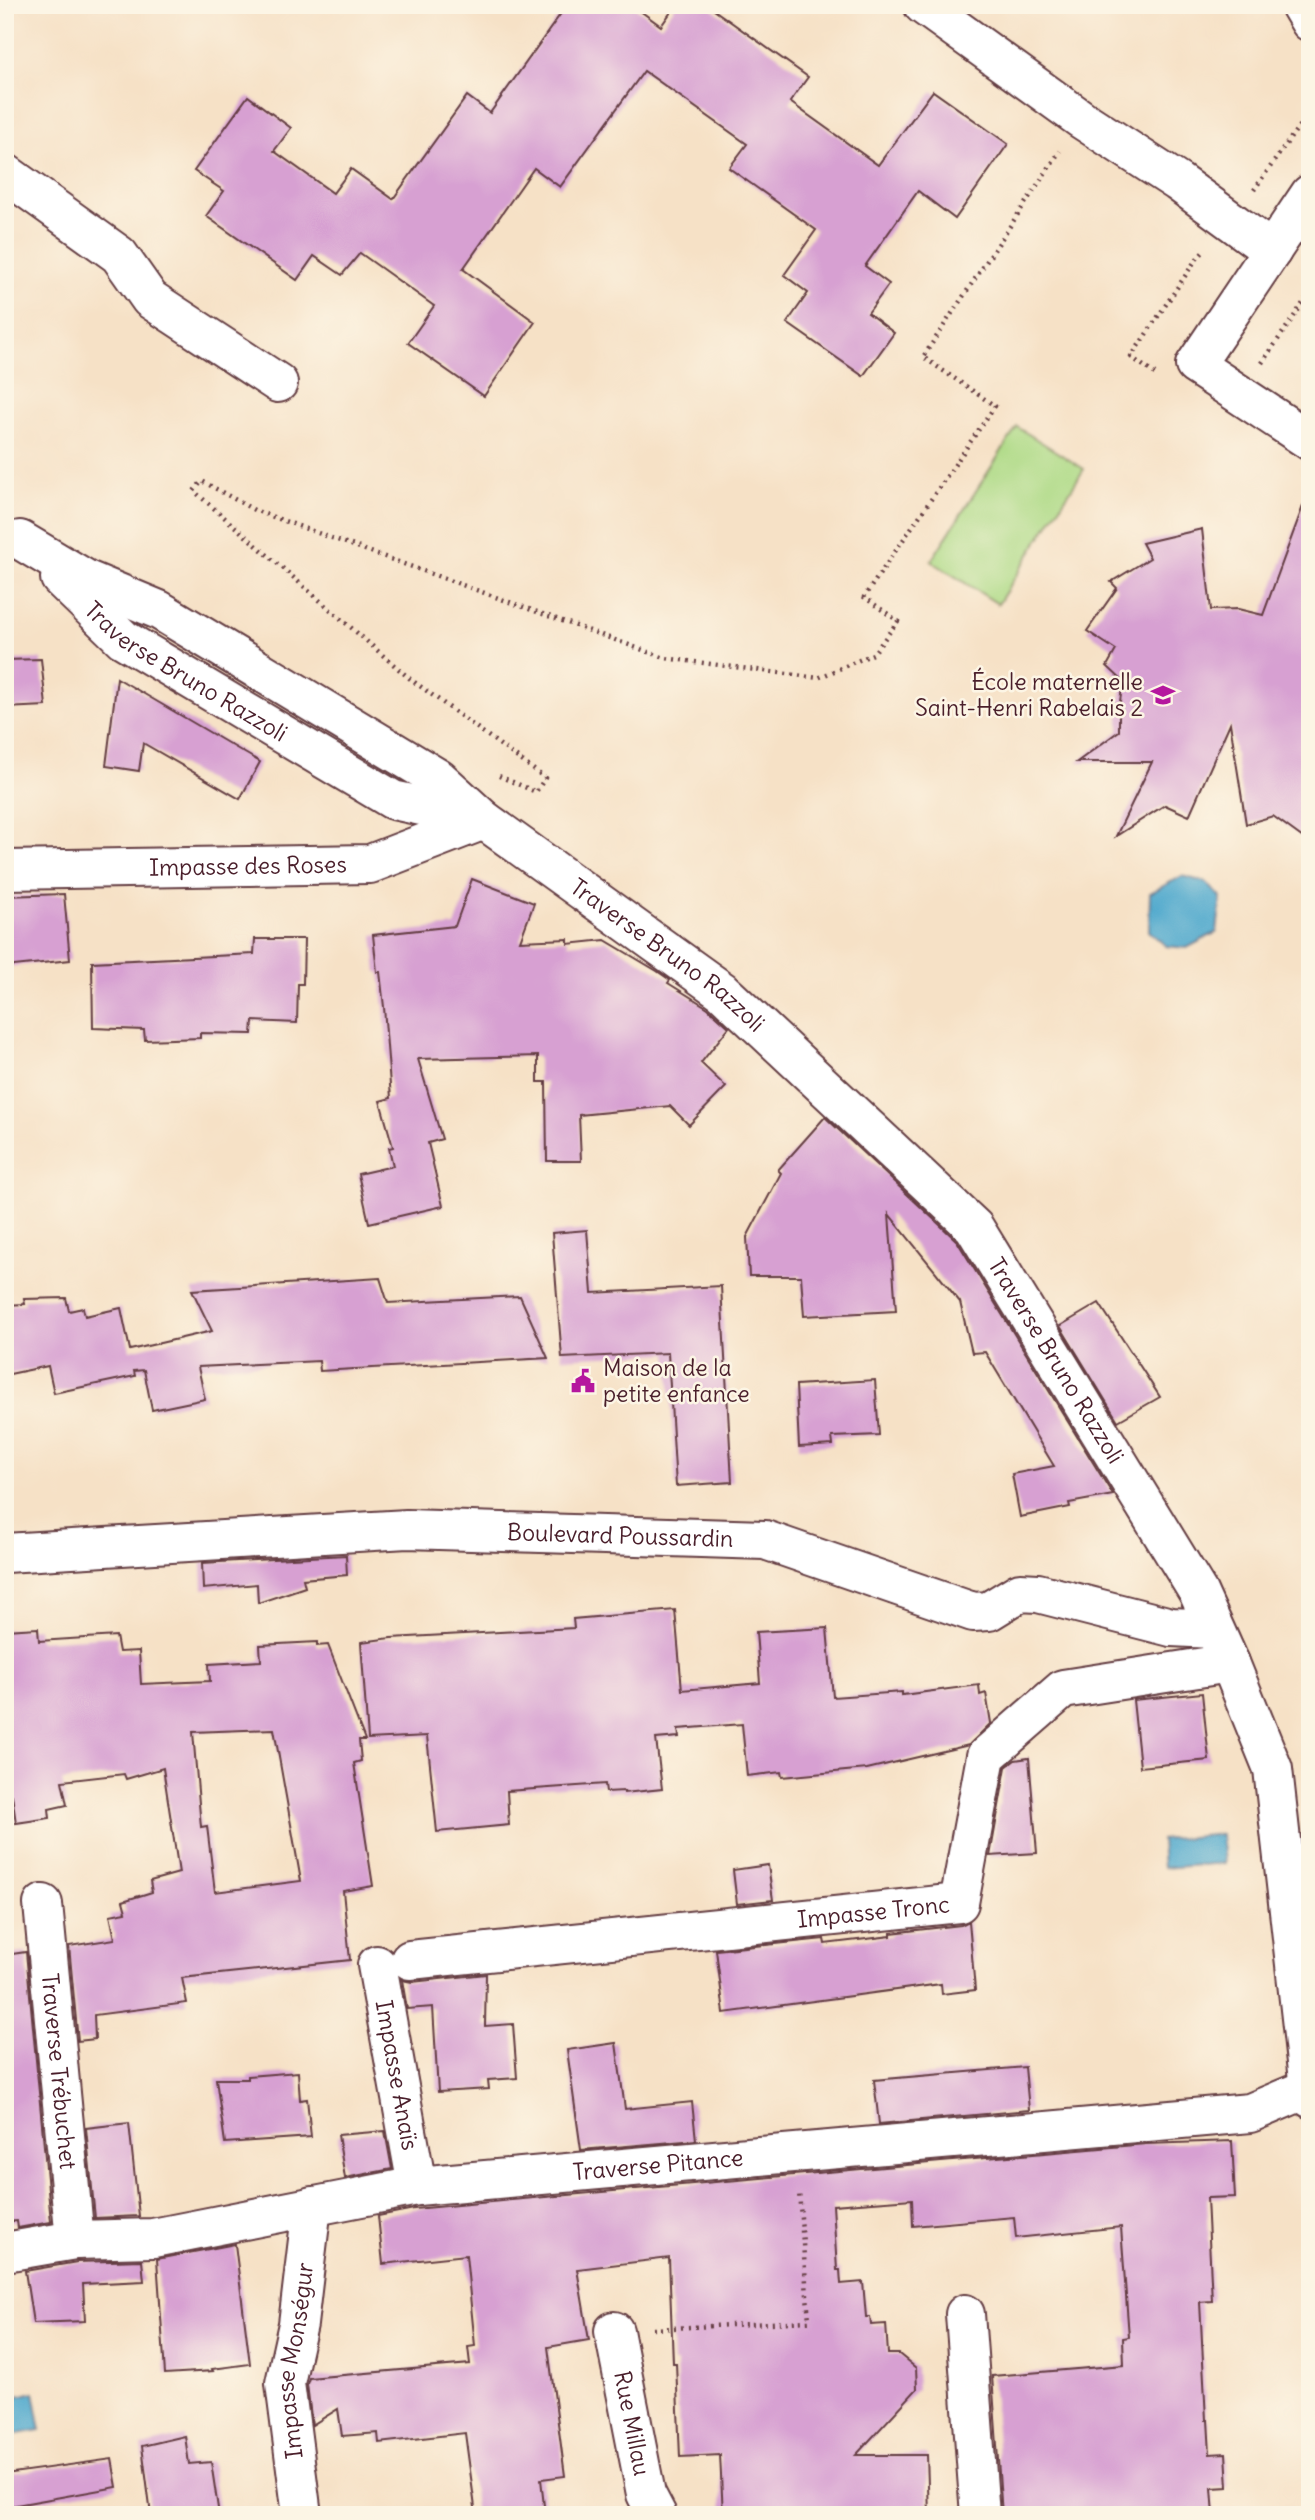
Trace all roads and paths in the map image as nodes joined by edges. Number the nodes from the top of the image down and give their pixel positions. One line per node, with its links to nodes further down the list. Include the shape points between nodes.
1 (923, 5): 4 (street)
2 (1300, 5): 3 (street)
3 (1310, 22)
4 (1081, 119): 7 (street); 13 (path, via 923,357 995,406 864,597 898,621 873,654 818,678 665,658 254,510 202,481 194,491 409,678 545,778 536,792)
5 (5, 173): 9 (street, via 119,255 150,299)
6 (1310, 194): 7 (street)
7 (1272, 251): 10 (street, via 1195,365)
8 (1310, 293): 10 (path)
9 (278, 383)
10 (1241, 396): 11 (street)
11 (1310, 441)
12 (13, 535): 14 (street, Traverse Bruno Razzoli, via 124,639 393,800)
13 (491, 773)
14 (484, 820): 15 (street, Impasse des Roses, via 370,864); 17 (street, Traverse Bruno Razzoli, via 723,991 974,1227 1198,1592)
15 (5, 870)
16 (5, 1553): 17 (street, Boulevard Poussardin, via 407,1529 765,1540 973,1612 989,1611 1020,1592 1038,1593 1171,1627)
17 (1213, 1629): 18 (street, Traverse Bruno Razzoli)
18 (1230, 1663): 20 (street, Traverse Bruno Razzoli, via 1273,1769); 21 (street, Impasse Tronc, via 1063,1689 986,1756 959,1903)
19 (43, 1904): 26 (street, Traverse Trébuchet)
20 (1302, 1948): 22 (street, Traverse Bruno Razzoli)
21 (394, 1962): 24 (street, Impasse Anaïs)
22 (1309, 2093): 23 (street, Traverse Pitance, via 1250,2113)
23 (796, 2153): 24 (street, Traverse Pitance); 29 (path, via 809,2321)
24 (417, 2186): 25 (street, Traverse Pitance)
25 (312, 2206): 26 (street, Traverse Pitance, via 153,2238); 30 (street, Impasse Monségur, via 298,2324 285,2383)
26 (75, 2240): 27 (street, Traverse Pitance)
27 (5, 2252)
28 (965, 2315): 32 (street)
29 (614, 2331): 31 (street, Rue Millau, via 646,2494)
30 (302, 2515)
31 (657, 2515)
32 (979, 2515)

